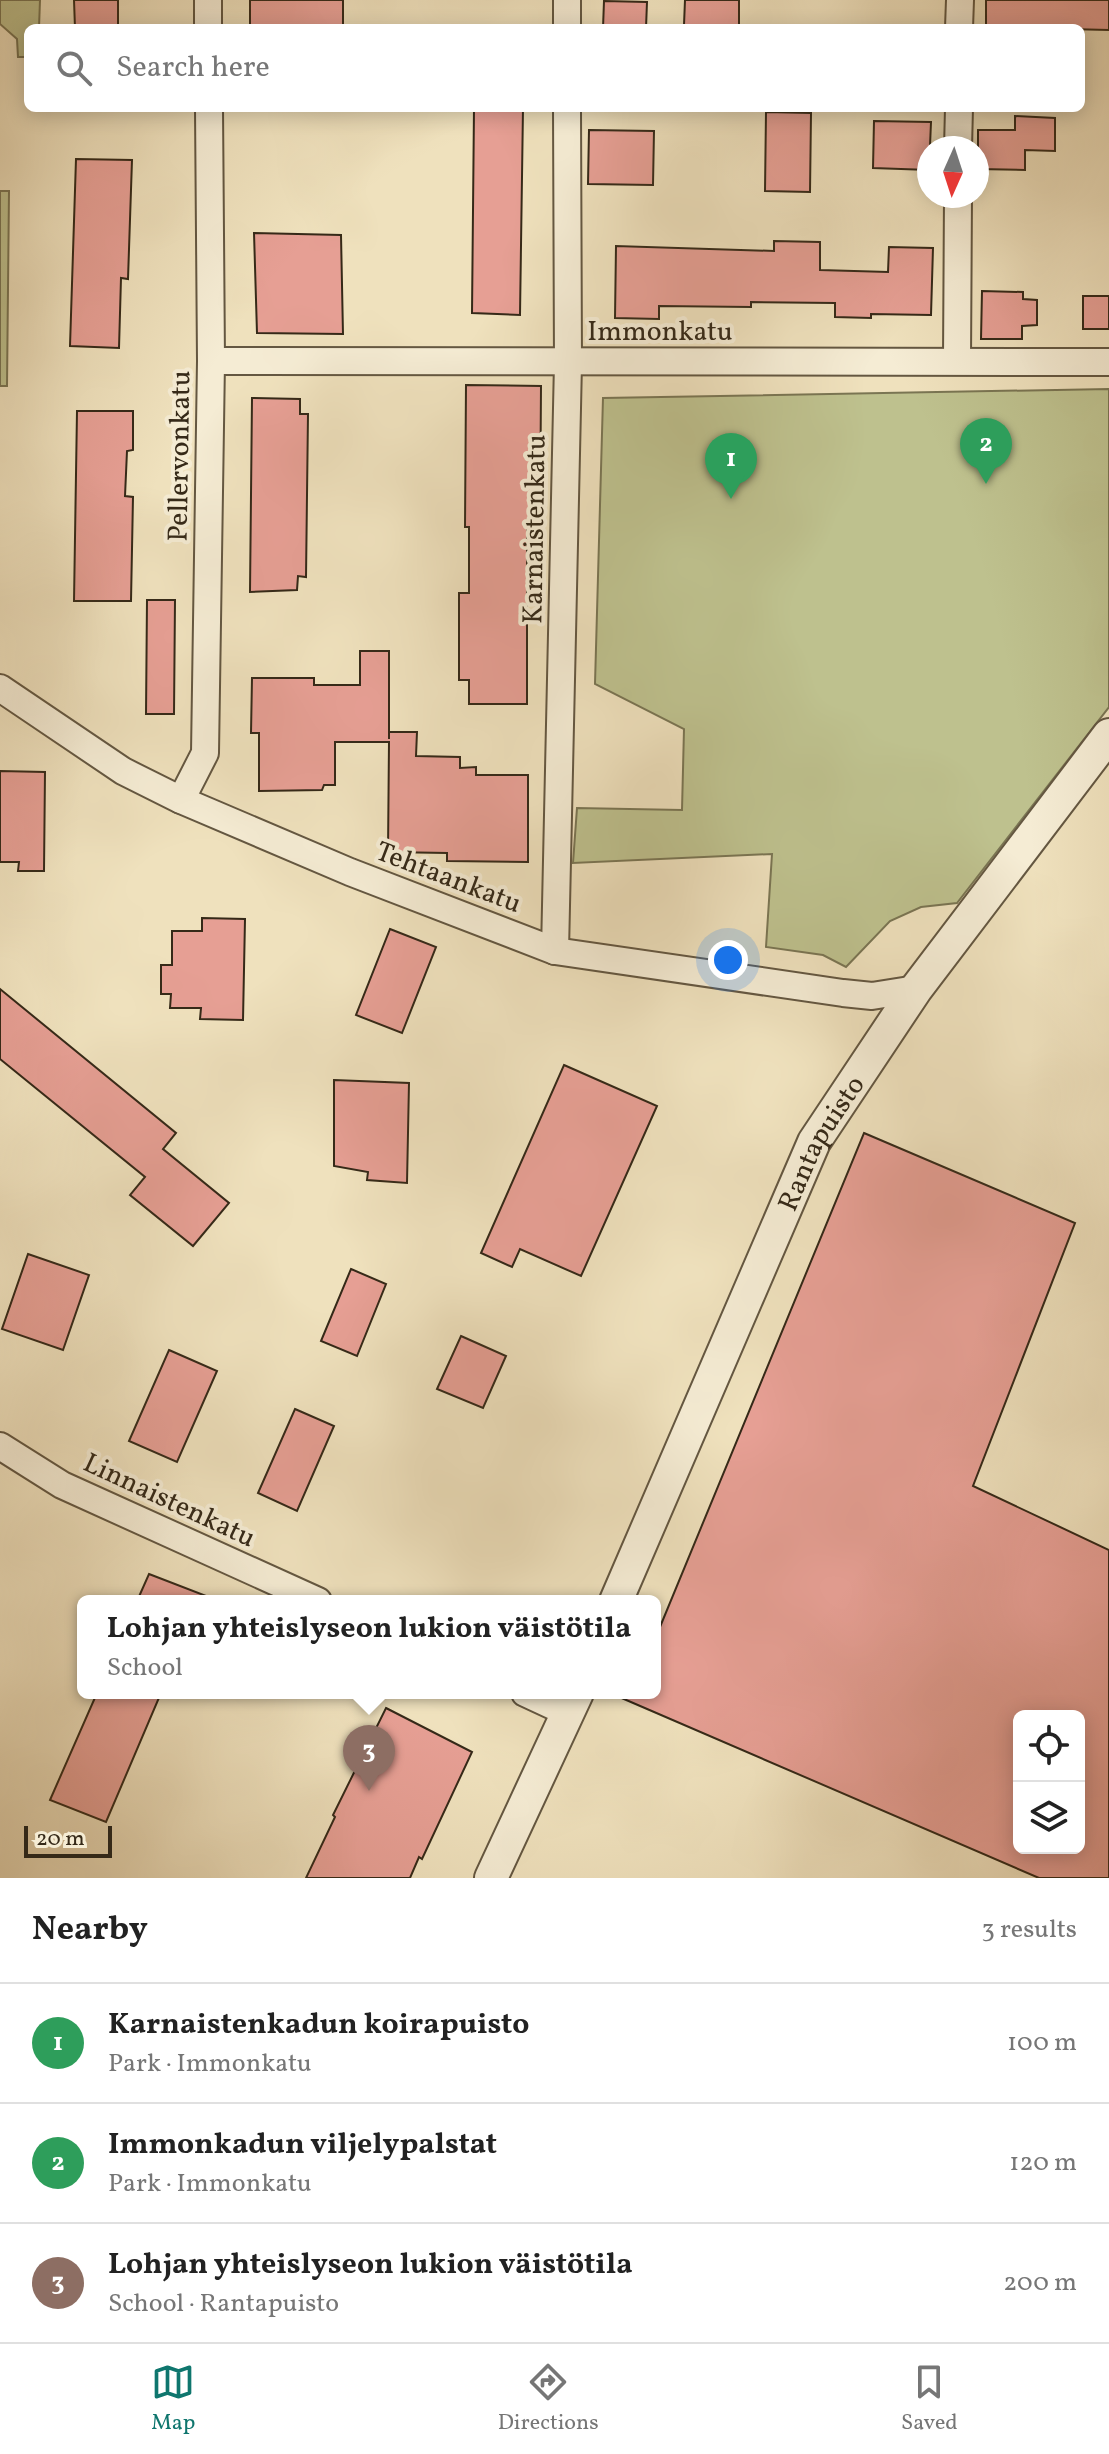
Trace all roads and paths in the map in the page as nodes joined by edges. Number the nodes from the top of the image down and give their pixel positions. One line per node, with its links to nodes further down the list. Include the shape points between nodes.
1 (208, 0): 4 (street)
2 (567, 0): 5 (street)
3 (960, 0): 6 (street)
4 (208, 24)
5 (567, 24)
6 (959, 24)
7 (209, 112): 13 (street, Pellervonkatu)
8 (567, 112): 15 (street, Karnaistenkatu)
9 (959, 112): 10 (street)
10 (958, 136)
11 (958, 208): 12 (street)
12 (957, 360): 14 (street, Immonkatu); 15 (street, Immonkatu)
13 (211, 361): 15 (street, Immonkatu); 18 (street, Pellervonkatu, via 205,753)
14 (1109, 362)
15 (568, 363): 19 (street, Karnaistenkatu)
16 (0, 688): 18 (street, Tehtaankatu, via 123,771)
17 (1109, 735): 20 (street, Rantapuisto)
18 (181, 800): 19 (street, Tehtaankatu)
19 (555, 951): 20 (street, Tehtaankatu, via 843,993 872,996)
20 (916, 989): 23 (street, Rantapuisto, via 814,1142)
21 (0, 1446): 22 (street, Linnaistenkatu, via 62,1485)
22 (305, 1595)
23 (619, 1595)
24 (573, 1703): 25 (street)
25 (491, 1878)

